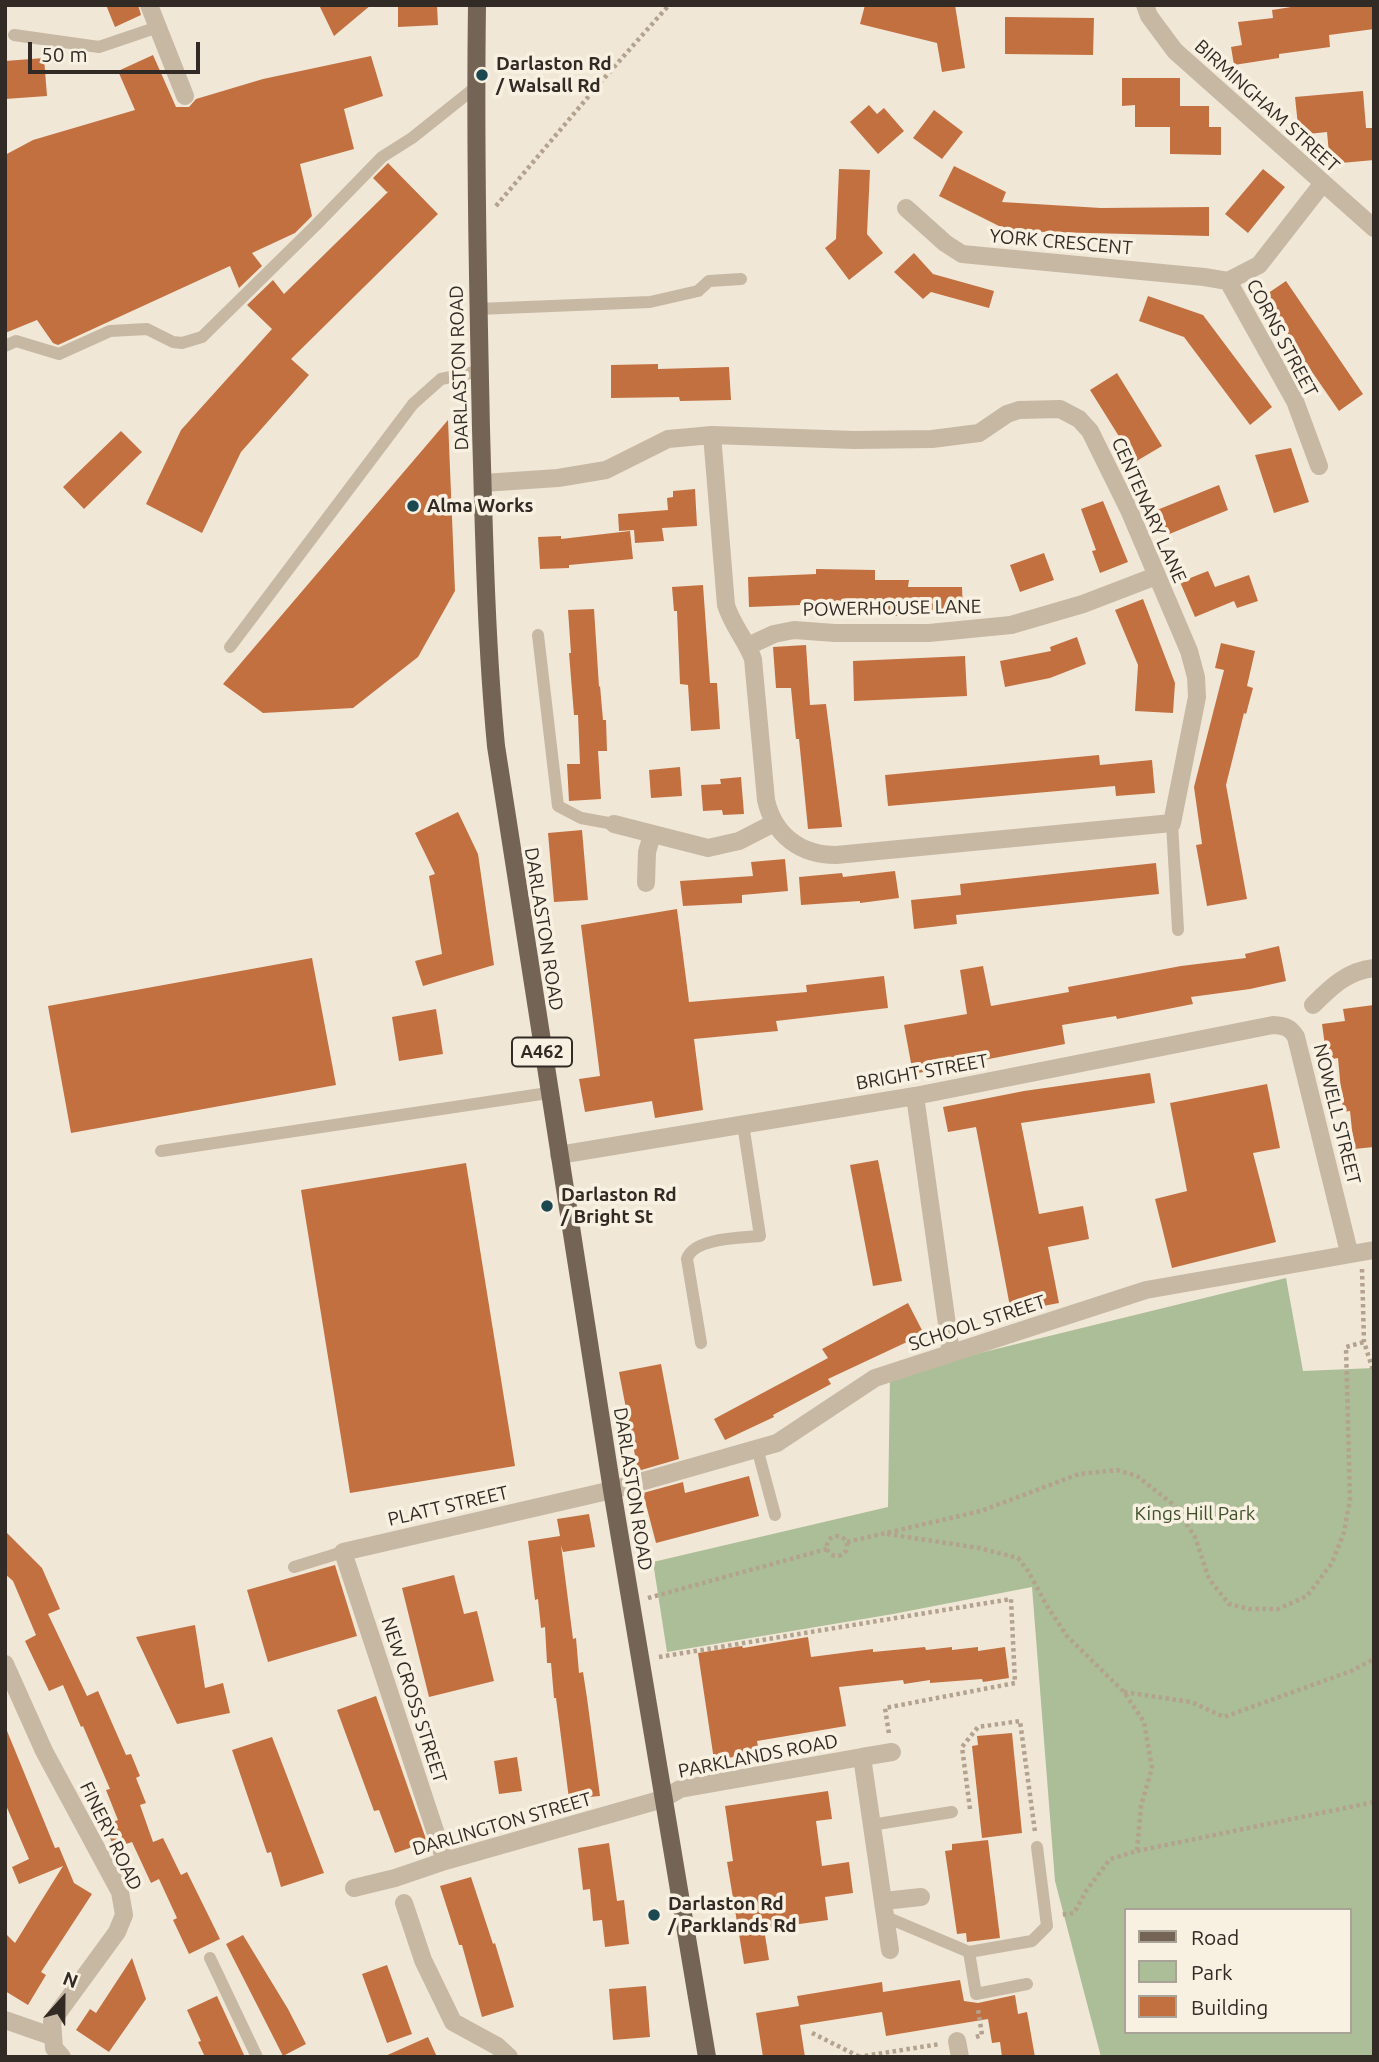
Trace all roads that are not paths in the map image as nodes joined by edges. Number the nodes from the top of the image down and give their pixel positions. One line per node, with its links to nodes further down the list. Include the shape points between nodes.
1 (149, 5): 4 (street)
2 (477, 5): 6 (main road, DARLASTON ROAD / A462)
3 (1145, 5): 8 (street, BIRMINGHAM STREET, via 1175,51)
4 (158, 27): 5 (lane, via 99,47); 7 (street)
5 (14, 35)
6 (475, 87): 13 (main road, DARLASTON ROAD / A462); 14 (lane, via 382,157 202,337 182,343 148,329 110,331 59,354 16,341)
7 (185, 96)
8 (1323, 183): 10 (street, BIRMINGHAM STREET); 12 (street, CORNS STREET, via 1259,265)
9 (906, 208): 12 (street, YORK CRESCENT, via 962,254)
10 (1374, 228)
11 (741, 279): 13 (lane, via 709,281 698,291 650,302)
12 (1228, 281): 17 (street, CORNS STREET, via 1295,401)
13 (478, 309): 15 (main road, DARLASTON ROAD / A462)
14 (5, 346)
15 (480, 371): 18 (main road, DARLASTON ROAD / A462); 22 (lane, via 441,379 413,404)
16 (712, 435): 18 (street, CENTENARY LANE, via 668,439 606,470); 19 (street, CENTENARY LANE, via 932,439 979,433 1019,410 1060,409 1090,431); 21 (street, via 726,606)
17 (1319, 466)
18 (483, 483): 32 (main road, DARLASTON ROAD / A462, via 496,746)
19 (1156, 576): 21 (street, POWERHOUSE LANE, via 1011,625 929,633 794,630); 24 (street, CENTENARY LANE, via 1196,677 1197,696)
20 (538, 635): 25 (lane, via 558,806 581,818)
21 (748, 646): 23 (street, via 766,800)
22 (230, 648)
23 (774, 823): 24 (street, via 807,851 836,855); 26 (street, via 739,841 708,848)
24 (1172, 823): 28 (lane, CENTENARY LANE)
25 (614, 824): 26 (street)
26 (652, 835): 27 (street)
27 (646, 883)
28 (1178, 930)
29 (1374, 968): 30 (street, via 1347,975)
30 (1313, 1005)
31 (1290, 1028): 33 (street, BRIGHT STREET, via 1273,1025); 37 (street, NOWELL STREET)
32 (548, 1093): 35 (lane); 36 (main road, DARLASTON ROAD / A462)
33 (915, 1096): 34 (street, BRIGHT STREET); 39 (street)
34 (743, 1125): 36 (street, BRIGHT STREET); 38 (lane, via 760,1236 699,1245 689,1252)
35 (161, 1151)
36 (559, 1156): 41 (main road, DARLASTON ROAD / A462)
37 (1362, 1251): 39 (street, SCHOOL STREET, via 1146,1290)
38 (701, 1343)
39 (951, 1353): 40 (street, SCHOOL STREET, via 875,1378 777,1443)
40 (757, 1448): 41 (street, SCHOOL STREET); 42 (lane)
41 (612, 1490): 43 (street, PLATT STREET); 48 (main road, DARLASTON ROAD / A462)
42 (775, 1515)
43 (343, 1552): 44 (lane, PLATT STREET); 52 (street, NEW CROSS STREET)
44 (294, 1567)
45 (5, 1664): 62 (street, FINERY ROAD, via 44,1751 120,1892 124,1915 117,1932 52,2021)
46 (892, 1752): 47 (street, PARKLANDS ROAD)
47 (862, 1757): 48 (street, PARKLANDS ROAD, via 680,1789); 50 (street, PARKLANDS ROAD)
48 (663, 1800): 52 (street, DARLINGTON STREET); 66 (main road, DARLASTON ROAD / A462)
49 (952, 1812): 50 (lane)
50 (871, 1825): 56 (street, PARKLANDS ROAD)
51 (1037, 1847): 58 (lane, via 1047,1926 1032,1941)
52 (445, 1861): 53 (street, DARLINGTON STREET)
53 (354, 1888)
54 (921, 1897): 56 (street)
55 (404, 1903): 65 (street, via 453,2022)
56 (885, 1909): 57 (street, PARKLANDS ROAD); 58 (lane)
57 (890, 1950)
58 (969, 1951): 60 (lane, via 976,1994)
59 (210, 1958): 64 (lane)
60 (1027, 1984)
61 (5, 2020): 62 (street)
62 (51, 2036): 63 (street)
63 (62, 2057)
64 (257, 2057)
65 (509, 2057)
66 (707, 2057)

